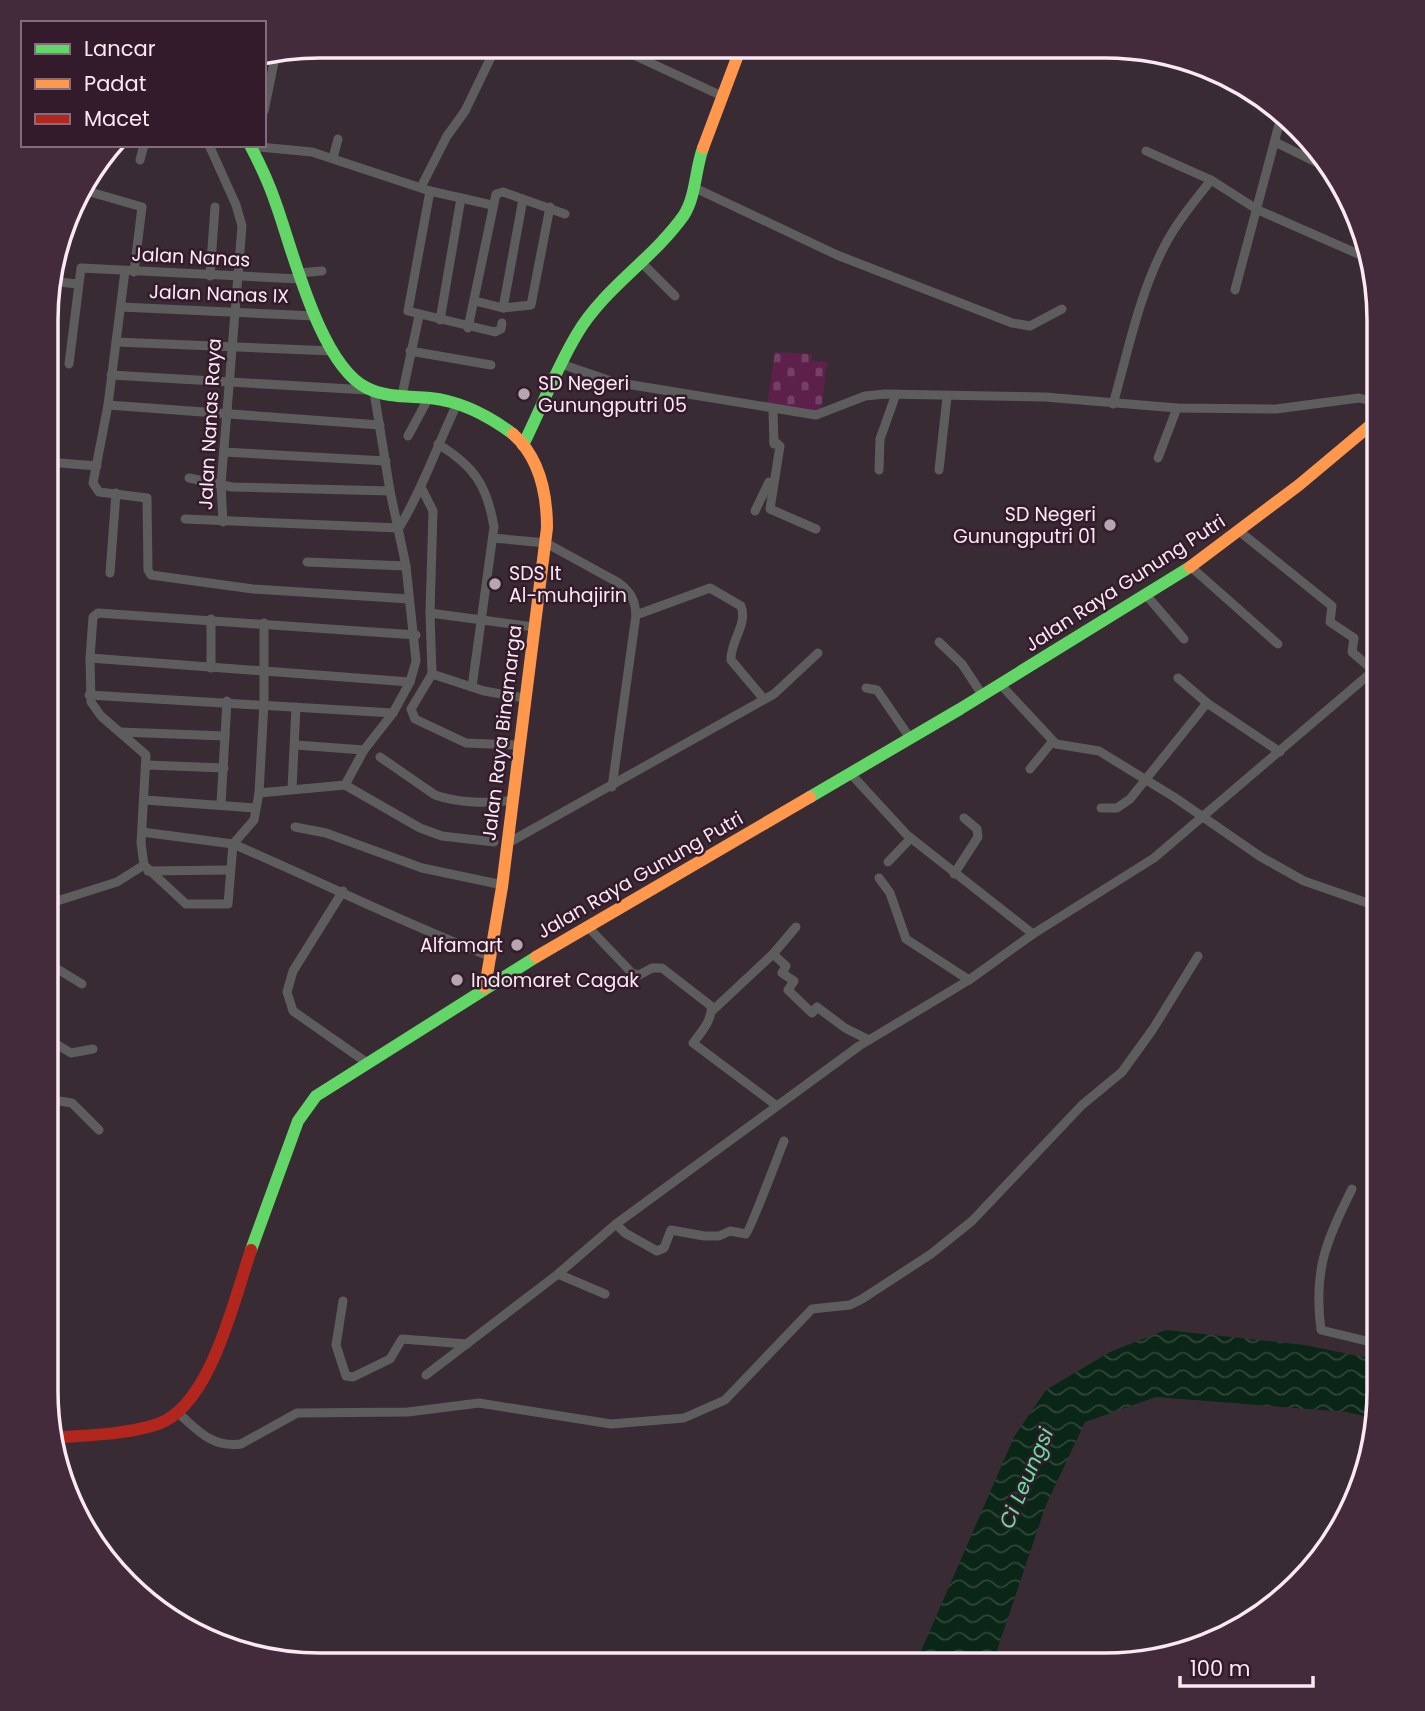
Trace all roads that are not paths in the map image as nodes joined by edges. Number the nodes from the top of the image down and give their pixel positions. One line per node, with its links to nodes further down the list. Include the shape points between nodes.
1 (491, 58): 19 (street, via 465,111 447,136)
2 (640, 58): 5 (street)
3 (737, 58): 5 (main road)
4 (274, 62): 6 (street)
5 (722, 96): 18 (main road)
6 (266, 101)
7 (1279, 124): 9 (street)
8 (338, 139): 14 (street)
9 (1275, 142): 16 (street); 26 (street)
10 (143, 147): 15 (street)
11 (210, 147): 34 (street, Jalan Nanas Raya, via 242,226)
12 (257, 149): 14 (street); 33 (main road)
13 (1146, 151): 17 (street)
14 (333, 158): 19 (street)
15 (140, 160)
16 (1314, 161)
17 (1211, 180): 26 (street); 65 (street, via 1163,248)
18 (693, 187): 29 (main road, via 684,214); 42 (street, via 837,256 1012,323 1030,326)
19 (425, 189): 21 (street); 45 (street, via 408,311)
20 (91, 192): 31 (street, via 142,206)
21 (461, 198): 23 (street); 46 (street)
22 (523, 199): 23 (street, via 499,193); 25 (street); 41 (street)
23 (492, 205): 39 (street)
24 (215, 207): 32 (street)
25 (550, 207): 27 (street); 41 (street, via 531,305)
26 (1258, 210): 28 (street); 37 (street)
27 (565, 214)
28 (1358, 254)
29 (643, 264): 38 (street); 55 (main road, via 590,315)
30 (323, 271): 33 (street, Jalan Nanas)
31 (130, 272): 32 (street, Jalan Nanas); 36 (street, Jalan Nanas, via 81,268); 40 (street)
32 (210, 276): 34 (street, Jalan Nanas)
33 (299, 276): 34 (street, Jalan Nanas); 44 (main road)
34 (236, 277): 43 (street, Jalan Nanas Raya)
35 (61, 282): 36 (street)
36 (78, 284): 53 (street)
37 (1235, 290)
38 (675, 296)
39 (475, 302): 41 (street); 48 (street)
40 (121, 307): 43 (street, Jalan Nanas IX); 49 (street)
41 (503, 308)
42 (1062, 309)
43 (233, 312): 44 (street, Jalan Nanas IX); 50 (street, Jalan Nanas Raya)
44 (315, 316): 51 (main road)
45 (419, 316): 46 (street); 52 (street)
46 (440, 320): 48 (street)
47 (502, 323): 48 (street, via 495,331)
48 (468, 328)
49 (116, 342): 50 (street); 56 (street)
50 (231, 348): 51 (street); 57 (street, Jalan Nanas Raya)
51 (333, 351): 58 (main road, via 353,379)
52 (410, 351): 54 (street); 59 (street)
53 (69, 364)
54 (491, 365)
55 (561, 365): 68 (street, via 614,382); 75 (main road)
56 (111, 375): 57 (street); 66 (street)
57 (230, 381): 58 (street); 69 (street, Jalan Nanas Raya)
58 (371, 391): 59 (main road); 70 (street)
59 (402, 394): 61 (main road)
60 (896, 394): 62 (street); 68 (street, via 865,396 816,415); 81 (street, via 880,439)
61 (429, 397): 64 (main road); 72 (street)
62 (947, 397): 65 (street, via 1045,397); 82 (street)
63 (1367, 400): 67 (street, via 1276,409)
64 (457, 404): 74 (street); 75 (main road)
65 (1113, 404): 67 (street)
66 (108, 405): 69 (street); 80 (street)
67 (1177, 408): 77 (street)
68 (773, 411): 73 (street)
69 (229, 416): 70 (street); 76 (street, Jalan Nanas Raya)
70 (380, 425): 78 (street)
71 (1367, 428): 93 (main road, Jalan Raya Gunung Putri)
72 (408, 436)
73 (774, 441): 88 (street, via 768,485); 92 (street, via 780,446 770,509)
74 (438, 444): 85 (street); 94 (street, via 461,458 481,482 490,502)
75 (523, 445): 95 (main road, Jalan Raya Binamarga, via 543,490)
76 (224, 452): 78 (street); 84 (street, Jalan Nanas Raya)
77 (1158, 458)
78 (386, 461): 86 (street)
79 (58, 463): 80 (street)
80 (97, 466): 87 (street, via 94,488)
81 (879, 470)
82 (939, 470)
83 (189, 478): 84 (street)
84 (221, 485): 86 (street); 90 (street, Jalan Nanas Raya)
85 (422, 489): 91 (street); 102 (street, via 433,511)
86 (390, 491): 91 (street)
87 (116, 493): 99 (street); 101 (street, via 148,498 151,575 253,589)
88 (755, 511)
89 (185, 519): 90 (street)
90 (223, 522): 91 (street, Jalan Nanas Raya)
91 (399, 528): 97 (street)
92 (816, 529)
93 (1239, 531): 98 (main road, Jalan Raya Gunung Putri); 114 (street, via 1332,606 1330,622 1354,638 1352,652)
94 (493, 538): 95 (street); 105 (street)
95 (546, 543): 103 (street, via 629,591); 107 (main road, Jalan Raya Binamarga)
96 (307, 562): 97 (street)
97 (406, 566): 101 (street)
98 (1191, 567): 100 (main road, Jalan Raya Gunung Putri); 111 (street)
99 (110, 573)
100 (1147, 596): 109 (street); 121 (main road, Jalan Raya Gunung Putri)
101 (409, 599): 108 (street)
102 (430, 613): 105 (street); 117 (street)
103 (636, 615): 127 (street, via 700,590 716,590 741,606 743,618 731,660); 148 (street)
104 (211, 619): 106 (street); 113 (street, via 95,614); 115 (street)
105 (482, 620): 107 (street); 122 (street)
106 (264, 623): 108 (street); 116 (street)
107 (534, 627): 126 (main road, Jalan Raya Binamarga)
108 (416, 635): 120 (street)
109 (1184, 639)
110 (939, 642): 125 (street, via 962,664)
111 (1278, 644)
112 (818, 653): 127 (street, via 782,688)
113 (90, 657): 115 (street); 124 (street)
114 (1367, 662)
115 (211, 667): 116 (street)
116 (262, 672): 120 (street); 129 (street)
117 (432, 674): 122 (street); 138 (street, via 411,709 415,719 466,743)
118 (1178, 678): 130 (street)
119 (1367, 678): 140 (street)
120 (410, 682): 132 (street)
121 (1001, 685): 125 (main road, Jalan Raya Gunung Putri); 136 (street)
122 (472, 687): 126 (street)
123 (866, 688): 135 (street, via 877,690)
124 (89, 695): 128 (street); 133 (street, via 101,716)
125 (983, 696): 135 (main road, Jalan Raya Gunung Putri)
126 (524, 698): 138 (main road, Jalan Raya Binamarga)
127 (764, 698): 148 (street)
128 (227, 701): 129 (street); 134 (street)
129 (264, 703): 131 (street); 150 (street)
130 (1207, 703): 140 (street); 146 (street)
131 (296, 707): 132 (street); 137 (street)
132 (393, 713): 139 (street)
133 (120, 732): 134 (street); 142 (street, via 141,748)
134 (225, 736): 143 (street)
135 (910, 738): 145 (main road, Jalan Raya Gunung Putri)
136 (1052, 742): 144 (street); 146 (street, via 1098,751)
137 (296, 745): 139 (street); 149 (street)
138 (517, 745): 152 (main road, Jalan Raya Binamarga)
139 (364, 750): 147 (street)
140 (1280, 752): 156 (street)
141 (380, 757): 152 (street, via 445,799)
142 (147, 765): 143 (street); 151 (street)
143 (224, 768): 153 (street)
144 (1030, 769)
145 (850, 773): 160 (street); 174 (main road, Jalan Raya Gunung Putri)
146 (1145, 779): 155 (street, via 1120,807); 156 (street)
147 (345, 785): 149 (street); 161 (street, via 420,828 442,836)
148 (611, 787): 162 (street)
149 (292, 789): 150 (street)
150 (259, 793): 154 (street)
151 (145, 800): 153 (street); 159 (street)
152 (513, 800): 162 (main road, Jalan Raya Binamarga)
153 (221, 804): 154 (street)
154 (255, 808): 163 (street, via 250,827)
155 (1101, 808)
156 (1201, 816): 172 (street, via 1304,881); 175 (street, via 1154,858)
157 (964, 818): 167 (street, via 977,829 978,838)
158 (295, 827): 169 (street, via 326,833 422,868)
159 (142, 832): 163 (street); 165 (street)
160 (911, 838): 164 (street); 167 (street)
161 (494, 842)
162 (508, 843): 169 (main road, Jalan Raya Binamarga)
163 (233, 844): 166 (street); 170 (street)
164 (888, 862)
165 (146, 869): 166 (street); 166 (street, via 186,904 222,906 228,904); 171 (street)
166 (230, 870)
167 (954, 874): 175 (street)
168 (879, 878): 180 (street, via 890,893 906,939)
169 (503, 885): 177 (main road, Jalan Raya Binamarga)
170 (342, 891): 177 (street, via 422,931); 187 (street, via 293,971 286,992 293,1011)
171 (58, 901)
172 (1367, 903)
173 (796, 927): 176 (street)
174 (589, 928): 182 (main road, Jalan Raya Gunung Putri); 183 (street, via 632,973 662,968)
175 (1033, 934): 180 (street)
176 (773, 954): 183 (street); 184 (street, via 786,966 782,974 794,981 788,990 794,999 812,1013 817,1007 822,1009)
177 (492, 957): 182 (main road, Jalan Raya Binamarga)
178 (1198, 957): 200 (street, via 1133,1059 1082,1105 972,1221 862,1299 850,1305 812,1309 735,1391 698,1413 668,1421 611,1424 479,1403 408,1412 297,1413 230,1446 212,1443)
179 (58, 969): 181 (street)
180 (970, 980): 184 (street)
181 (82, 984)
182 (485, 987): 187 (main road, Jalan Raya Gunung Putri)
183 (712, 1011): 189 (street, via 693,1043)
184 (869, 1040): 189 (street)
185 (58, 1046): 186 (street, via 71,1054)
186 (93, 1049)
187 (366, 1062): 200 (main road, Jalan Raya Gunung Putri, via 316,1096 298,1121 214,1358)
188 (58, 1101): 190 (street, via 72,1103)
189 (777, 1106): 193 (street)
190 (99, 1130)
191 (784, 1140): 193 (street, via 746,1234 730,1231 704,1236 671,1230 664,1248 657,1251)
192 (1352, 1189): 197 (street, via 1322,1257 1321,1330)
193 (616, 1224): 194 (street)
194 (558, 1274): 195 (street); 198 (street)
195 (605, 1294)
196 (343, 1301): 198 (street, via 336,1345 346,1376 390,1359 402,1339)
197 (1367, 1341)
198 (467, 1344): 199 (street)
199 (426, 1375)
200 (177, 1412): 201 (main road, Jalan Raya Gunung Putri, via 140,1429)
201 (62, 1437)

